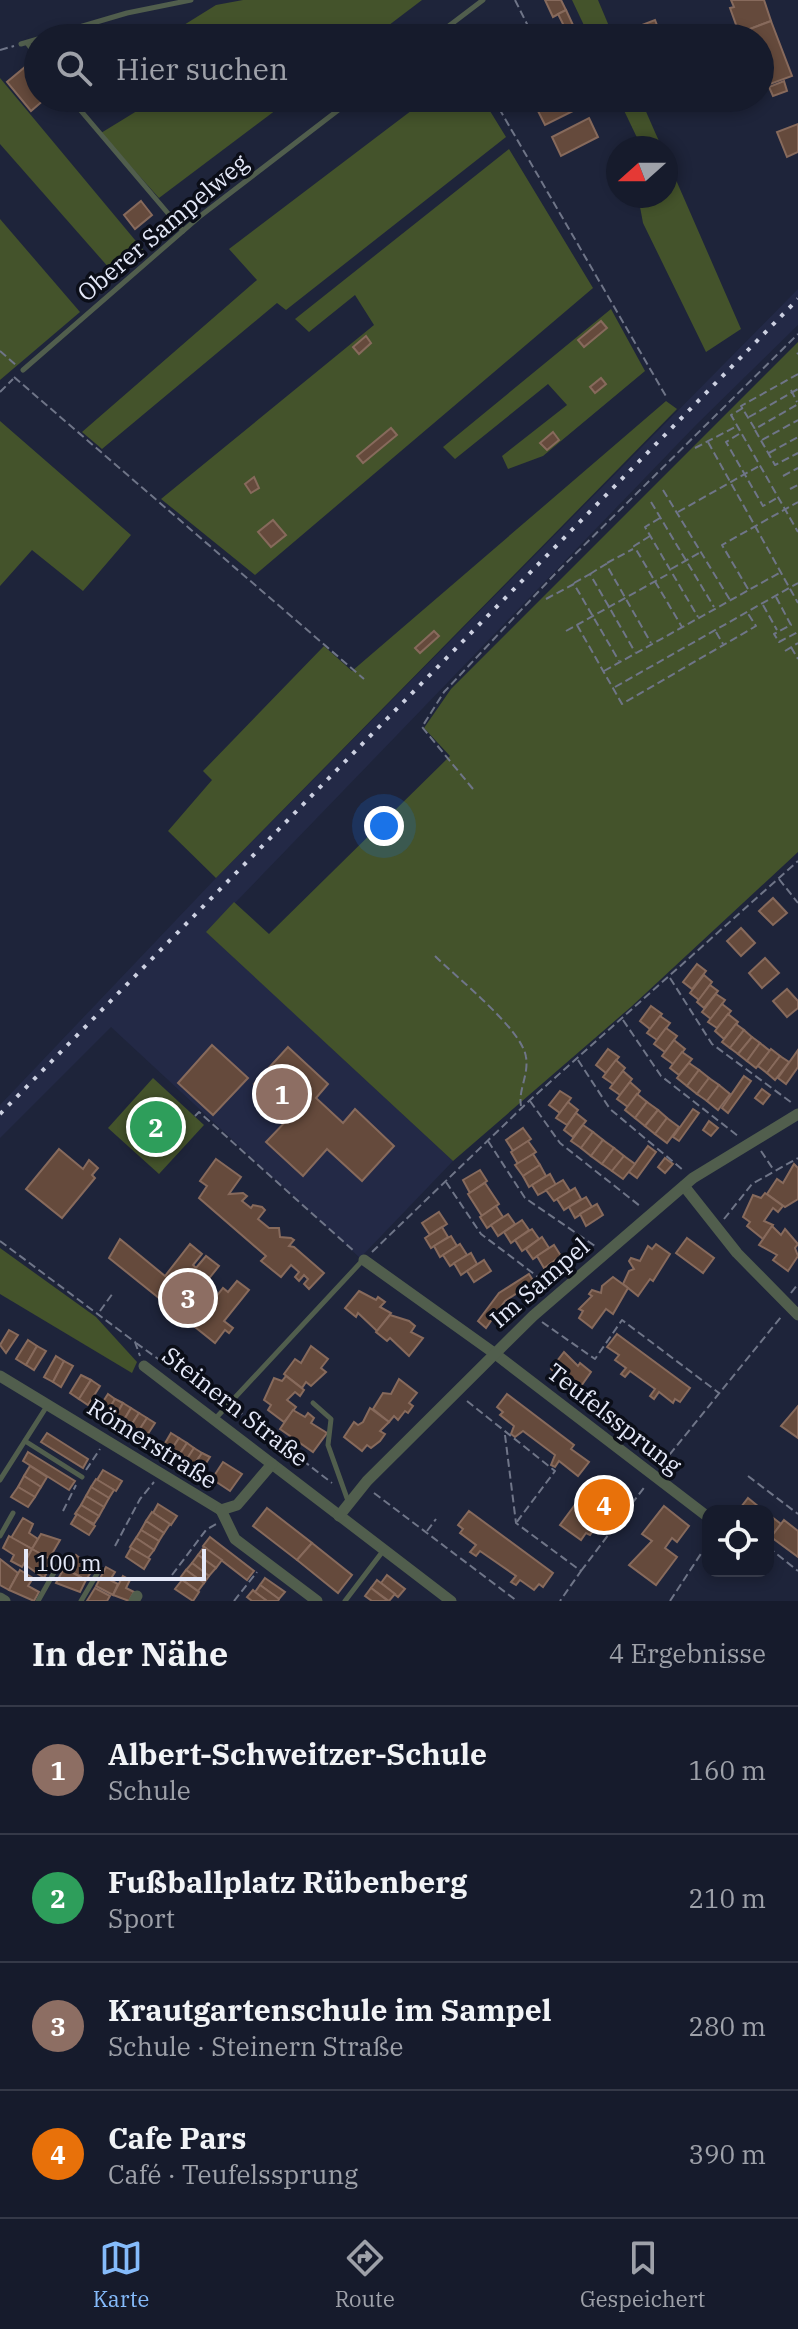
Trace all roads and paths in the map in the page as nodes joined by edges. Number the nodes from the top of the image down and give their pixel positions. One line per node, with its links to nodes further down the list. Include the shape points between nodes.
1 (191, 0): 4 (lane)
2 (483, 0): 5 (lane)
3 (515, 0): 6 (path)
4 (90, 24)
5 (451, 24)
6 (527, 24)
7 (24, 43): 8 (path)
8 (0, 50)
9 (82, 112): 12 (lane)
10 (336, 112): 12 (lane, Oberer Sampelweg)
11 (501, 112): 21 (path)
12 (183, 231): 15 (lane, Oberer Sampelweg)
13 (798, 334): 96 (path, via 555,574 444,692 422,727)
14 (0, 351): 15 (path)
15 (23, 370): 17 (path)
16 (798, 374): 23 (path)
17 (14, 377): 20 (path); 94 (path)
18 (798, 389): 19 (path)
19 (792, 391): 22 (path); 24 (path)
20 (0, 392)
21 (667, 398)
22 (798, 404): 27 (path)
23 (743, 408): 24 (path); 26 (path, via 731,415)
24 (748, 417): 27 (path)
25 (798, 420): 30 (path)
26 (737, 426): 28 (path); 31 (path)
27 (755, 429): 30 (path)
28 (741, 433): 35 (path); 37 (path, via 726,442)
29 (798, 437): 33 (path)
30 (761, 441): 33 (path)
31 (708, 442): 32 (path); 39 (path)
32 (695, 448)
33 (768, 453): 34 (path, via 775,465)
34 (798, 453)
35 (760, 465): 37 (path); 43 (path)
36 (798, 468): 38 (path)
37 (744, 474): 39 (path); 43 (path, via 763,506)
38 (783, 476)
39 (730, 481): 47 (path); 51 (path)
40 (798, 485): 41 (path)
41 (790, 489)
42 (663, 490): 47 (path)
43 (778, 497): 46 (path)
44 (651, 502): 49 (path)
45 (798, 502): 46 (path)
46 (785, 509): 50 (path); 51 (path)
47 (677, 513): 55 (path)
48 (798, 516): 50 (path)
49 (661, 518): 53 (path, via 645,527); 56 (path)
50 (791, 520): 52 (path)
51 (755, 526): 59 (path); 65 (path, via 722,545)
52 (798, 532)
53 (651, 536): 54 (path); 58 (path)
54 (635, 548): 57 (path); 61 (path)
55 (701, 552): 56 (path); 69 (path)
56 (686, 560): 58 (path); 73 (path)
57 (606, 564): 60 (path); 67 (path)
58 (671, 571): 61 (path); 76 (path)
59 (781, 572): 64 (path); 65 (path)
60 (590, 574): 63 (path); 72 (path)
61 (656, 581): 67 (path); 80 (path)
62 (798, 583): 64 (path)
63 (574, 584): 68 (path); 75 (path)
64 (790, 588): 66 (path); 70 (path)
65 (748, 590): 69 (path)
66 (775, 596): 71 (path); 79 (path)
67 (625, 598): 72 (path); 86 (path)
68 (546, 599)
69 (730, 600): 73 (path)
70 (798, 603)
71 (762, 604): 74 (path); 83 (path)
72 (609, 607): 75 (path); 90 (path)
73 (715, 609): 76 (path)
74 (747, 612): 81 (path); 87 (path, via 756,626)
75 (592, 616): 78 (path); 92 (path)
76 (698, 618): 80 (path)
77 (798, 621): 79 (path)
78 (577, 625): 82 (path); 93 (path)
79 (791, 625): 83 (path)
80 (682, 627): 86 (path)
81 (715, 630): 87 (path); 95 (path)
82 (566, 631)
83 (778, 632): 84 (path, via 774,634 779,642)
84 (798, 632)
85 (798, 643): 88 (path)
86 (652, 644): 90 (path)
87 (724, 645): 95 (path, via 622,704)
88 (791, 647): 89 (path); 91 (path)
89 (785, 651)
90 (636, 653): 92 (path)
91 (798, 659)
92 (620, 662): 93 (path)
93 (603, 671): 95 (path)
94 (364, 679)
95 (612, 688)
96 (473, 789)
97 (798, 861): 98 (path)
98 (779, 878): 99 (path); 101 (path)
99 (798, 903)
100 (435, 956): 105 (path, via 518,1036 527,1068)
101 (669, 977): 102 (path); 106 (path, via 712,1044 791,1103)
102 (623, 1019): 103 (path); 109 (path, via 661,1076)
103 (578, 1059): 104 (path); 113 (path, via 610,1109)
104 (530, 1100): 105 (path); 114 (path, via 560,1143)
105 (522, 1107): 108 (path)
106 (798, 1114): 109 (street, Im Sampel)
107 (195, 1116): 118 (path, via 199,1112)
108 (487, 1140): 112 (path); 117 (path, via 525,1198)
109 (748, 1142): 111 (path); 113 (street, Im Sampel)
110 (798, 1158): 111 (path)
111 (774, 1170): 115 (path, via 752,1184)
112 (445, 1181): 118 (path); 120 (path, via 481,1234)
113 (688, 1182): 114 (street, Im Sampel); 115 (street)
114 (652, 1215): 117 (street, Im Sampel)
115 (717, 1230): 121 (street)
116 (0, 1241): 122 (path, Steinern Straße)
117 (606, 1254): 120 (street, Im Sampel)
118 (364, 1260): 125 (street, Teufelssprung); 132 (lane)
119 (113, 1293): 122 (path)
120 (560, 1293): 123 (street, Im Sampel)
121 (794, 1311): 129 (path)
122 (98, 1313): 124 (path, Steinern Straße)
123 (533, 1316): 125 (street, Im Sampel); 129 (path, via 595,1359 622,1320)
124 (135, 1342): 126 (path, Steinern Straße); 132 (path)
125 (494, 1353): 128 (street, Im Sampel); 140 (street, Teufelssprung)
126 (144, 1366): 133 (street, Steinern Straße)
127 (0, 1376): 131 (street, Römerstraße)
128 (457, 1392): 134 (path); 142 (street, Im Sampel)
129 (720, 1393): 140 (path)
130 (313, 1403): 144 (lane, via 331,1419 328,1445)
131 (47, 1406): 135 (lane); 137 (street, Römerstraße)
132 (227, 1406): 133 (lane); 143 (path)
133 (215, 1419): 136 (street, Steinern Straße)
134 (505, 1435): 151 (path); 151 (path, via 555,1471)
135 (25, 1441): 139 (lane); 141 (lane)
136 (272, 1464): 148 (street, Römerstraße); 149 (street, Steinern Straße)
137 (160, 1475): 148 (street, Römerstraße); 154 (path, via 140,1499)
138 (748, 1476): 147 (path)
139 (82, 1477)
140 (652, 1477): 146 (street, Teufelssprung); 160 (path)
141 (0, 1480)
142 (364, 1484): 144 (street, Im Sampel); 152 (path)
143 (335, 1486)
144 (349, 1502): 149 (street, Im Sampel)
145 (13, 1513): 153 (lane)
146 (702, 1513)
147 (798, 1514)
148 (222, 1515): 159 (street, via 235,1539); 163 (path)
149 (339, 1516): 155 (street, Steinern Straße)
150 (436, 1519): 152 (path)
151 (516, 1523): 160 (path)
152 (426, 1533): 172 (path)
153 (0, 1536)
154 (115, 1546)
155 (384, 1550): 170 (lane); 171 (street, Steinern Straße)
156 (702, 1552): 174 (path)
157 (774, 1552): 161 (path)
158 (60, 1562): 166 (lane)
159 (265, 1562): 168 (path); 169 (street)
160 (581, 1571): 173 (path)
161 (798, 1571)
162 (97, 1574): 167 (lane)
163 (172, 1575)
164 (0, 1598): 165 (street)
165 (5, 1601)
166 (38, 1601)
167 (81, 1601)
168 (234, 1601)
169 (317, 1601)
170 (345, 1601)
171 (451, 1601)
172 (517, 1601)
173 (560, 1601)
174 (670, 1601)

